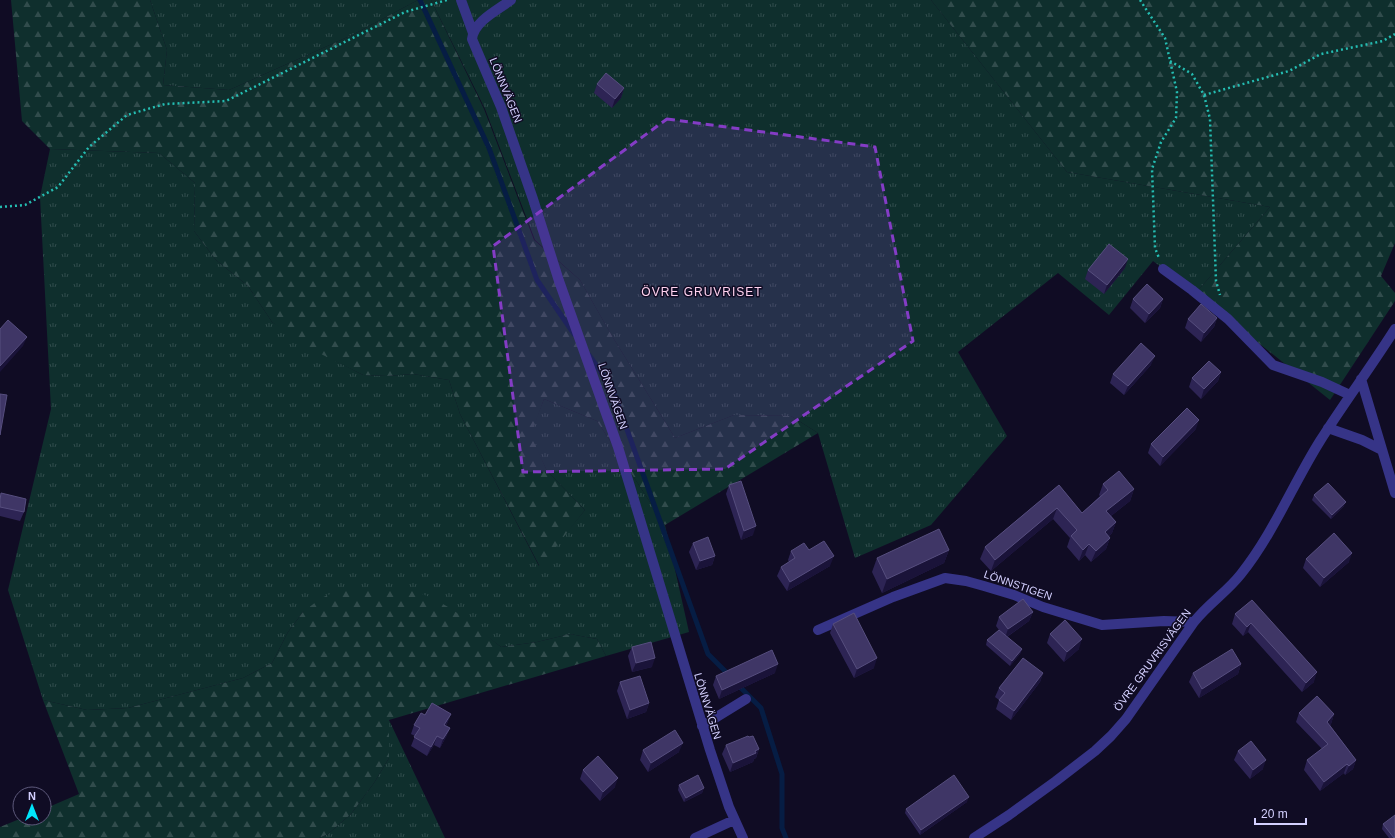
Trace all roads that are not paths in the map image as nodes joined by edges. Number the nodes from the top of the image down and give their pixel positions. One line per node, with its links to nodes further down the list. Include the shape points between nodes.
1 (461, 0): 3 (street, LÖNNVÄGEN)
2 (511, 0): 3 (street, via 484,20)
3 (473, 33): 15 (street, LÖNNVÄGEN, via 472,39 501,107 618,447)
4 (1163, 269): 7 (street, via 1228,319 1273,365)
5 (1395, 329): 6 (street, ÖVRE GRUVRISVÄGEN)
6 (1361, 379): 7 (street, ÖVRE GRUVRISVÄGEN); 9 (street)
7 (1350, 395): 8 (street, ÖVRE GRUVRISVÄGEN)
8 (1328, 428): 9 (street); 12 (street, ÖVRE GRUVRISVÄGEN, via 1241,575)
9 (1382, 450): 10 (street)
10 (1392, 471): 11 (street)
11 (1395, 493)
12 (1194, 622): 13 (street, LÖNNSTIGEN, via 1102,625 984,586 945,578 893,597); 19 (street, ÖVRE GRUVRISVÄGEN, via 1126,719 1111,736 1056,782)
13 (818, 630)
14 (746, 698): 15 (street)
15 (702, 726): 16 (street, LÖNNVÄGEN)
16 (734, 820): 17 (street); 18 (street, LÖNNVÄGEN)
17 (695, 838)
18 (743, 838)
19 (974, 838)

